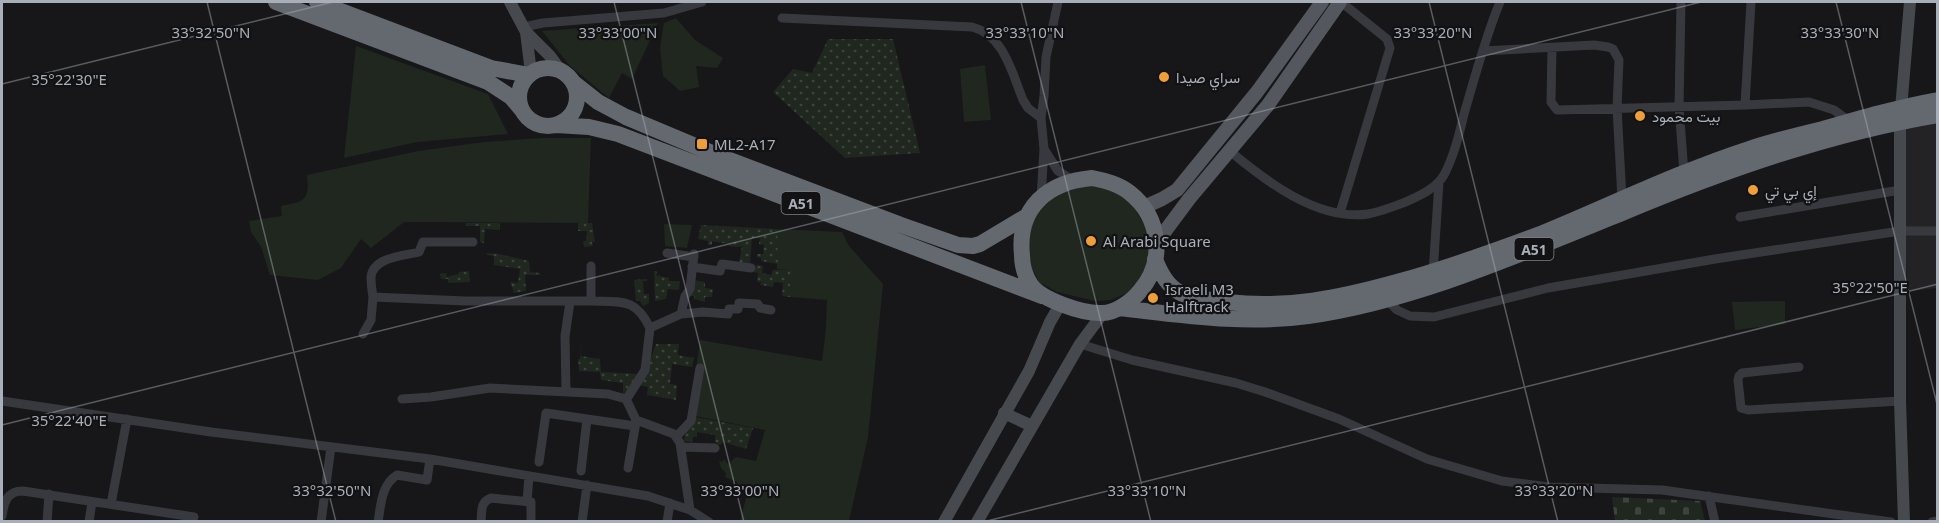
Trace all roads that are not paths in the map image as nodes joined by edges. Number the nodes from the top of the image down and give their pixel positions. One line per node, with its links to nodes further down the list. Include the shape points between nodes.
1 (276, 2): 25 (highway, A51, via 488,82 511,97)
2 (317, 2): 18 (highway, via 491,69)
3 (510, 2): 13 (main road)
4 (702, 2): 13 (street, via 664,13 543,22)
5 (1058, 2): 28 (street, via 1046,57)
6 (1322, 2): 16 (main road)
7 (1341, 2): 19 (main road); 40 (street, via 1384,36 1390,48)
8 (1500, 2): 15 (street)
9 (1681, 2): 23 (street)
10 (1751, 2): 22 (street)
11 (1910, 2): 26 (main road)
12 (782, 18): 28 (street, via 980,29 998,44 1023,100)
13 (525, 29): 17 (main road); 18 (main road)
14 (1552, 48): 15 (street); 24 (street, via 1594,45 1613,49 1619,60); 24 (street, via 1551,102 1555,109)
15 (1483, 51): 35 (street, via 1451,158)
16 (1274, 70): 19 (main road); 39 (main road, via 1177,190)
17 (561, 71): 18 (highway, via 543,68); 20 (highway, A51)
18 (530, 74): 25 (highway, via 520,89)
19 (1286, 79): 32 (main road)
20 (574, 83): 30 (highway, via 575,108); 41 (highway, A51, via 626,117 958,245 974,246)
21 (1938, 100): 26 (highway, A51)
22 (1745, 105): 23 (street); 29 (street, via 1815,102)
23 (1679, 107): 24 (street); 33 (street)
24 (1617, 108): 38 (street)
25 (522, 110): 30 (highway, A51, via 536,123)
26 (1901, 114): 27 (highway, A51); 29 (highway, A51); 36 (main road); 57 (highway, A51, via 1755,163)
27 (1938, 115)
28 (1041, 118): 31 (street)
29 (1849, 121): 33 (highway, A51, via 1749,149)
30 (556, 125): 54 (highway, A51, via 618,134)
31 (1044, 149): 34 (street, via 1058,171); 37 (street)
32 (1231, 152): 40 (street, via 1280,189); 46 (main road)
33 (1684, 173): 38 (highway, A51)
34 (1072, 180): 37 (highway, A51); 39 (highway, A51, via 1112,182 1130,192)
35 (1439, 182): 40 (street, via 1390,208 1367,214); 52 (street)
36 (1899, 190): 42 (street); 43 (main road)
37 (1041, 198): 41 (highway, A51)
38 (1622, 199): 52 (highway, A51)
39 (1144, 207): 46 (highway, A51)
40 (1340, 213)
41 (1027, 216): 54 (highway, A51, via 1021,246 1023,266 1030,284)
42 (1740, 217)
43 (1900, 231): 44 (street); 57 (street, via 1548,288 1434,317 1410,316); 73 (main road)
44 (1938, 231)
45 (473, 242): 55 (street, via 423,242 419,252 379,263 371,278)
46 (1156, 242): 49 (highway, A51)
47 (667, 253): 48 (street)
48 (693, 260): 51 (street, via 720,272 722,264); 62 (street, via 690,289)
49 (1155, 260): 53 (highway, via 1162,278); 61 (highway, A51, via 1140,291)
50 (591, 266): 56 (street)
51 (751, 268)
52 (1433, 273): 53 (highway, A51, via 1299,304 1244,304)
53 (1176, 291): 63 (highway, via 1165,298)
54 (1042, 296): 59 (highway, A51)
55 (373, 297): 58 (street); 65 (street, via 371,320)
56 (591, 301): 58 (street); 64 (street, via 632,306 642,312)
57 (1388, 301): 63 (highway, A51, via 1272,320)
58 (570, 302): 69 (street, via 565,336)
59 (1061, 303): 61 (highway, A51, via 1077,309); 74 (main road)
60 (771, 310): 62 (street, via 758,304 739,303 738,309 729,309 728,314)
61 (1111, 311): 63 (highway, A51); 66 (main road)
62 (681, 314): 64 (street)
63 (1166, 314)
64 (650, 328): 71 (street, via 645,370)
65 (363, 334)
66 (1080, 344): 78 (main road); 90 (street, via 1265,392 1339,419 1427,459 1483,477 1523,484 1642,488)
67 (1799, 367): 73 (street, via 1742,373 1738,376 1741,408)
68 (700, 368): 79 (street, via 691,421)
69 (566, 392): 70 (street, via 490,388); 71 (street, via 608,394)
70 (402, 399)
71 (627, 400): 77 (street)
72 (2, 401): 75 (street)
73 (1900, 401): 114 (main road)
74 (1004, 413): 78 (main road); 110 (main road)
75 (127, 419): 80 (street); 94 (street)
76 (587, 419): 77 (street); 84 (street, via 546,413); 86 (street)
77 (636, 423): 79 (street, via 664,429); 85 (street)
78 (1032, 426): 111 (main road)
79 (676, 437): 81 (street)
80 (331, 447): 83 (street); 103 (street)
81 (681, 447): 82 (street); 96 (street)
82 (715, 448)
83 (430, 459): 87 (street); 104 (street, via 426,480 397,475 390,480 384,490)
84 (539, 462)
85 (628, 468)
86 (581, 471)
87 (530, 476): 88 (street); 91 (street)
88 (587, 485): 93 (street); 107 (street)
89 (49, 494): 92 (street); 97 (street, via 16,491 4,502); 100 (street)
90 (1708, 496): 112 (street); 113 (street)
91 (527, 501): 105 (street, via 486,500); 106 (street, via 531,501)
92 (92, 502): 94 (street); 101 (street)
93 (670, 503): 96 (street); 108 (street)
94 (111, 504): 95 (street)
95 (151, 510): 98 (street); 102 (street)
96 (690, 510): 109 (street)
97 (2, 516)
98 (194, 517)
99 (1938, 521): 115 (street)
100 (47, 522)
101 (89, 522)
102 (149, 522)
103 (321, 522)
104 (378, 522)
105 (481, 522)
106 (531, 522)
107 (582, 522)
108 (667, 522)
109 (709, 522)
110 (944, 522)
111 (977, 522)
112 (1715, 522)
113 (1891, 522)
114 (1904, 522)
115 (1932, 522)

